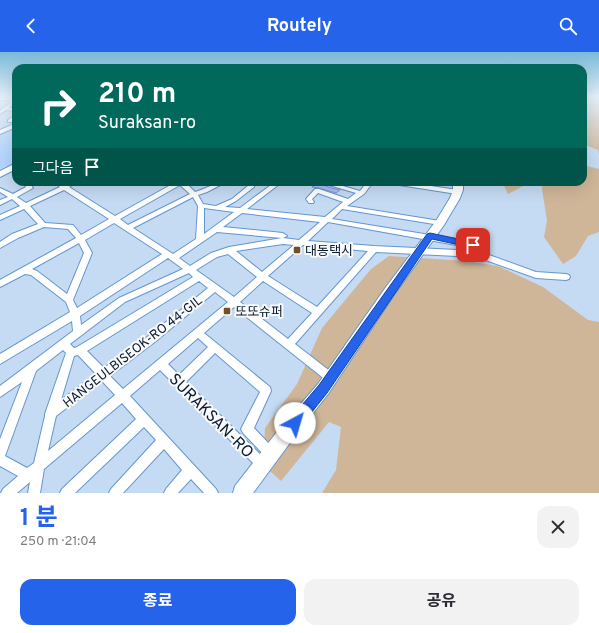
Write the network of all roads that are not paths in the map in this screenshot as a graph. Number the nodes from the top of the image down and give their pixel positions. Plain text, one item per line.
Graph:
1 (12, 127) edge
2 (0, 132) edge
3 (12, 168) edge
4 (0, 174) edge
5 (29, 186) edge
6 (61, 186) edge
7 (68, 186) edge
8 (174, 186) edge
9 (185, 186) edge
10 (214, 186) edge
11 (252, 186) edge
12 (274, 186) edge
13 (338, 186) edge
14 (367, 186) edge
15 (445, 186) edge
16 (458, 187) edge
17 (64, 188) junction
18 (0, 190) edge
19 (362, 192) junction
20 (194, 194) junction
21 (14, 196) junction
22 (311, 202) dead end
23 (0, 203) edge
24 (344, 205) junction
25 (27, 206) junction
26 (201, 206) junction
27 (215, 208) junction
28 (240, 211) junction
29 (0, 218) edge
30 (113, 219) junction
31 (327, 220) junction
32 (440, 223) junction
33 (43, 225) junction
34 (128, 228) junction
35 (216, 230) junction
36 (283, 236) dead end
37 (430, 236) junction
38 (80, 238) junction
39 (200, 240) junction
40 (302, 242) junction
41 (0, 245) edge
42 (473, 245) dead end
43 (374, 249) junction
44 (229, 250) junction
45 (420, 251) junction
46 (170, 256) junction
47 (23, 270) junction
48 (189, 270) junction
49 (566, 276) dead end
50 (199, 277) junction
51 (263, 277) junction
52 (0, 284) edge
53 (214, 288) junction
54 (69, 300) junction
55 (234, 302) junction
56 (318, 312) junction
57 (76, 314) junction
58 (78, 332) junction
59 (198, 333) junction
60 (64, 344) junction
61 (289, 345) junction
62 (215, 347) junction
63 (75, 351) junction
64 (0, 359) edge
65 (161, 364) junction
66 (32, 367) junction
67 (102, 377) junction
68 (330, 378) junction
69 (179, 382) junction
70 (0, 392) edge
71 (122, 397) junction
72 (50, 414) junction
73 (143, 420) junction
74 (163, 441) junction
75 (0, 454) edge
76 (271, 454) junction
77 (0, 460) edge
78 (263, 465) junction
79 (38, 467) junction
80 (190, 470) junction
81 (28, 475) junction
82 (7, 493) edge
83 (34, 493) edge
84 (66, 493) edge
85 (115, 493) edge
86 (170, 493) edge
87 (212, 493) edge
88 (242, 493) edge

1 - 2 street
3 - 4 street
5 - 21 street
6 - 17 street, HANGEULBISEOK-RO 44-GIL
7 - 17 street
8 - 30 street
9 - 20 street
10 - 20 street
11 - 27 street
12 - 28 street
13 - 19 street
14 - 19 street
15 - 16 street
16 - 32 street, SURAKSAN-RO
17 - 25 street
17 - 30 street, HANGEULBISEOK-RO 44-GIL
18 - 21 street
19 - 24 street
20 - 26 street
20 - 34 street
21 - 23 street
21 - 25 street
22 - 24 street
24 - 31 street
24 - 32 street
25 - 29 street
25 - 33 street
26 - 27 street
26 - 39 street
27 - 28 street
28 - 31 street
28 - 35 street
30 - 34 street, HANGEULBISEOK-RO 44-GIL
30 - 38 street
31 - 37 street
31 - 40 street
32 - 37 street, SURAKSAN-RO
33 - 38 street
33 - 41 street
34 - 46 street, HANGEULBISEOK-RO 44-GIL
35 - 36 street
35 - 39 street
37 - 42 street
37 - 45 street, SURAKSAN-RO
38 - 47 street
38 - 54 street
39 - 46 street
40 - 43 street
40 - 44 street
40 - 51 street
43 - 45 street
43 - 56 street
44 - 48 street
44 - 51 street
45 - 49 street
45 - 68 street, SURAKSAN-RO
46 - 48 street, HANGEULBISEOK-RO 44-GIL
46 - 57 street
47 - 52 street
47 - 54 street
48 - 50 street, HANGEULBISEOK-RO 44-GIL
48 - 58 street
50 - 53 street, HANGEULBISEOK-RO 44-GIL
50 - 63 street, HANGEULBISEOK-RO 44-GIL
51 - 55 street
51 - 56 street
53 - 55 street, HANGEULBISEOK-RO 44-GIL
53 - 67 street, HANGEULBISEOK-RO 44-GIL
54 - 57 street
55 - 59 street
55 - 61 street, HANGEULBISEOK-RO 44-GIL
56 - 61 street
57 - 58 street
57 - 64 street
58 - 60 street
59 - 62 street, SURAKSAN-RO
59 - 65 street
60 - 63 street
60 - 66 street
61 - 68 street, HANGEULBISEOK-RO 44-GIL
62 - 69 street
62 - 76 street, SURAKSAN-RO
63 - 67 street
63 - 72 street
65 - 69 street, SURAKSAN-RO
65 - 71 street
66 - 70 street
66 - 75 street
67 - 71 street
67 - 72 street, HANGEULBISEOK-RO 44-GIL
68 - 76 street, SURAKSAN-RO
69 - 78 street, SURAKSAN-RO
71 - 73 street
71 - 79 street
72 - 79 street
73 - 74 street
73 - 84 street
74 - 80 street
74 - 85 street
76 - 78 street, SURAKSAN-RO
77 - 81 street
78 - 88 street, SURAKSAN-RO
79 - 81 street
79 - 83 street
80 - 86 street
80 - 87 street
81 - 82 street

